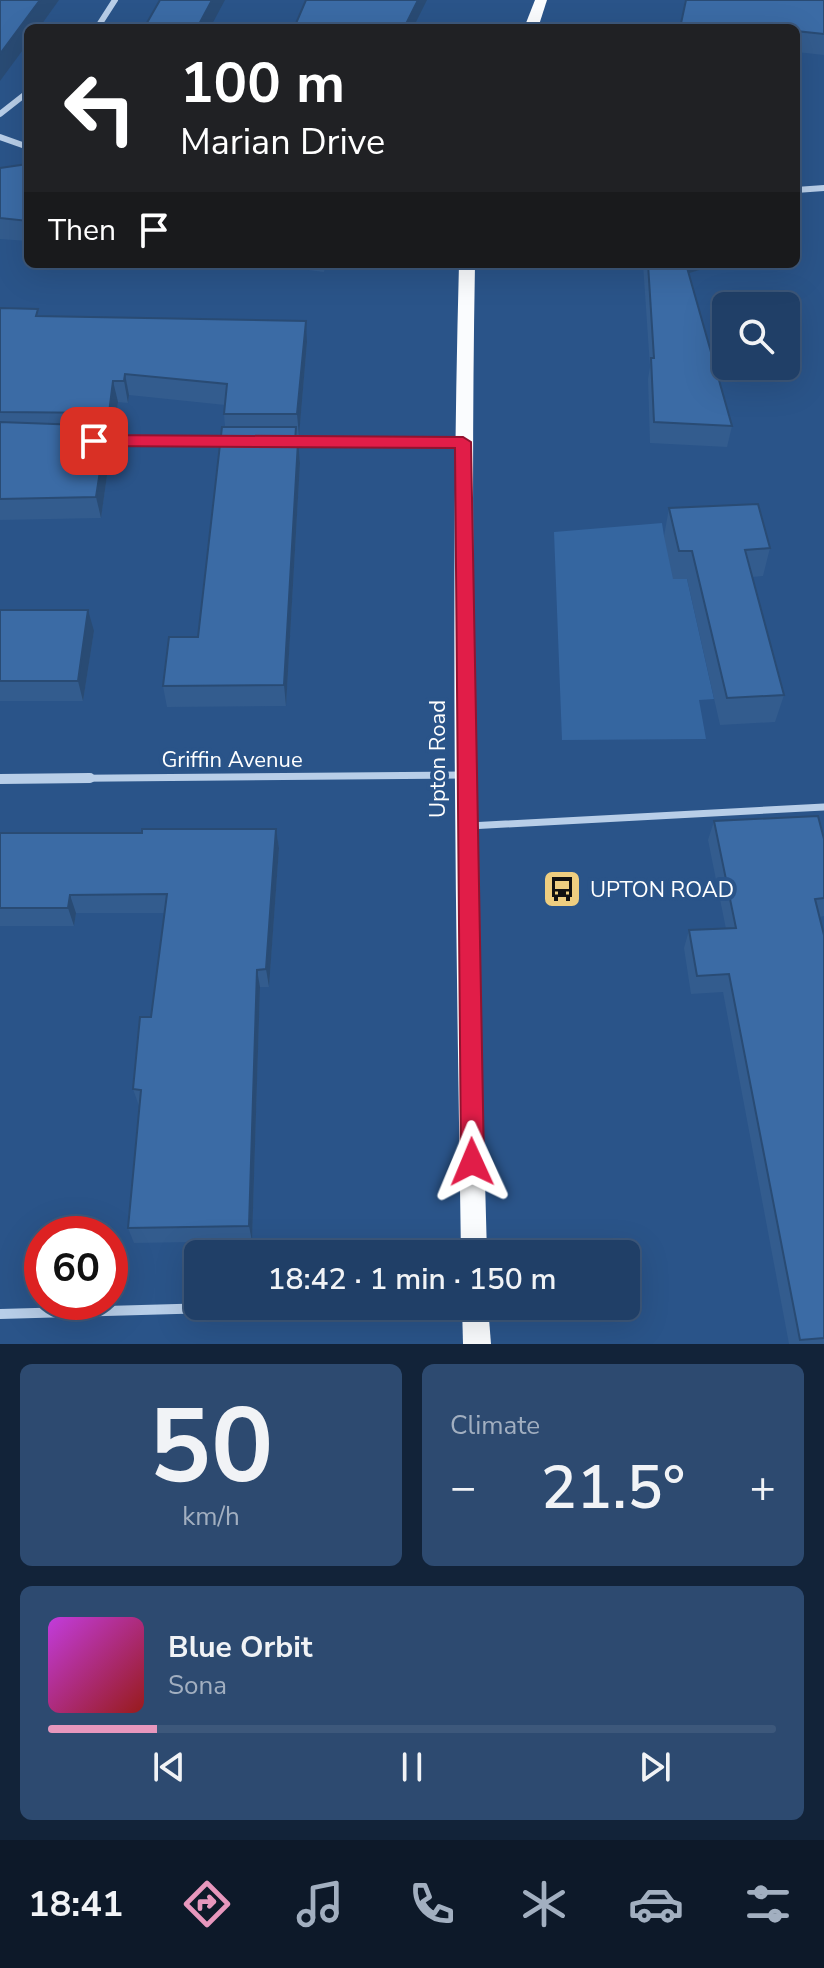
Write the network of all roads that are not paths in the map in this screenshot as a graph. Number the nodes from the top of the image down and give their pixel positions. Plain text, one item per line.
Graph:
1 (115, 0) edge
2 (541, 0) edge
3 (100, 24) edge
4 (532, 24) edge
5 (24, 95) edge
6 (0, 114) edge
7 (0, 137) edge
8 (24, 146) edge
9 (824, 188) edge
10 (800, 190) edge
11 (467, 268) edge
12 (94, 441) edge
13 (247, 442) edge
14 (278, 442) edge
15 (463, 442) junction
16 (464, 775) junction
17 (0, 779) edge
18 (824, 807) edge
19 (465, 826) junction
20 (474, 1240) edge
21 (184, 1309) edge
22 (0, 1314) edge
23 (476, 1320) edge
24 (477, 1344) edge

1 - 3 street
2 - 4 main road
5 - 6 street
7 - 8 street
9 - 10 street
11 - 15 main road, Upton Road
12 - 13 street
14 - 15 street
15 - 16 main road, Upton Road
16 - 17 street, Griffin Avenue
16 - 19 main road, Upton Road
18 - 19 lane
19 - 20 main road, Upton Road
21 - 22 street
23 - 24 main road

